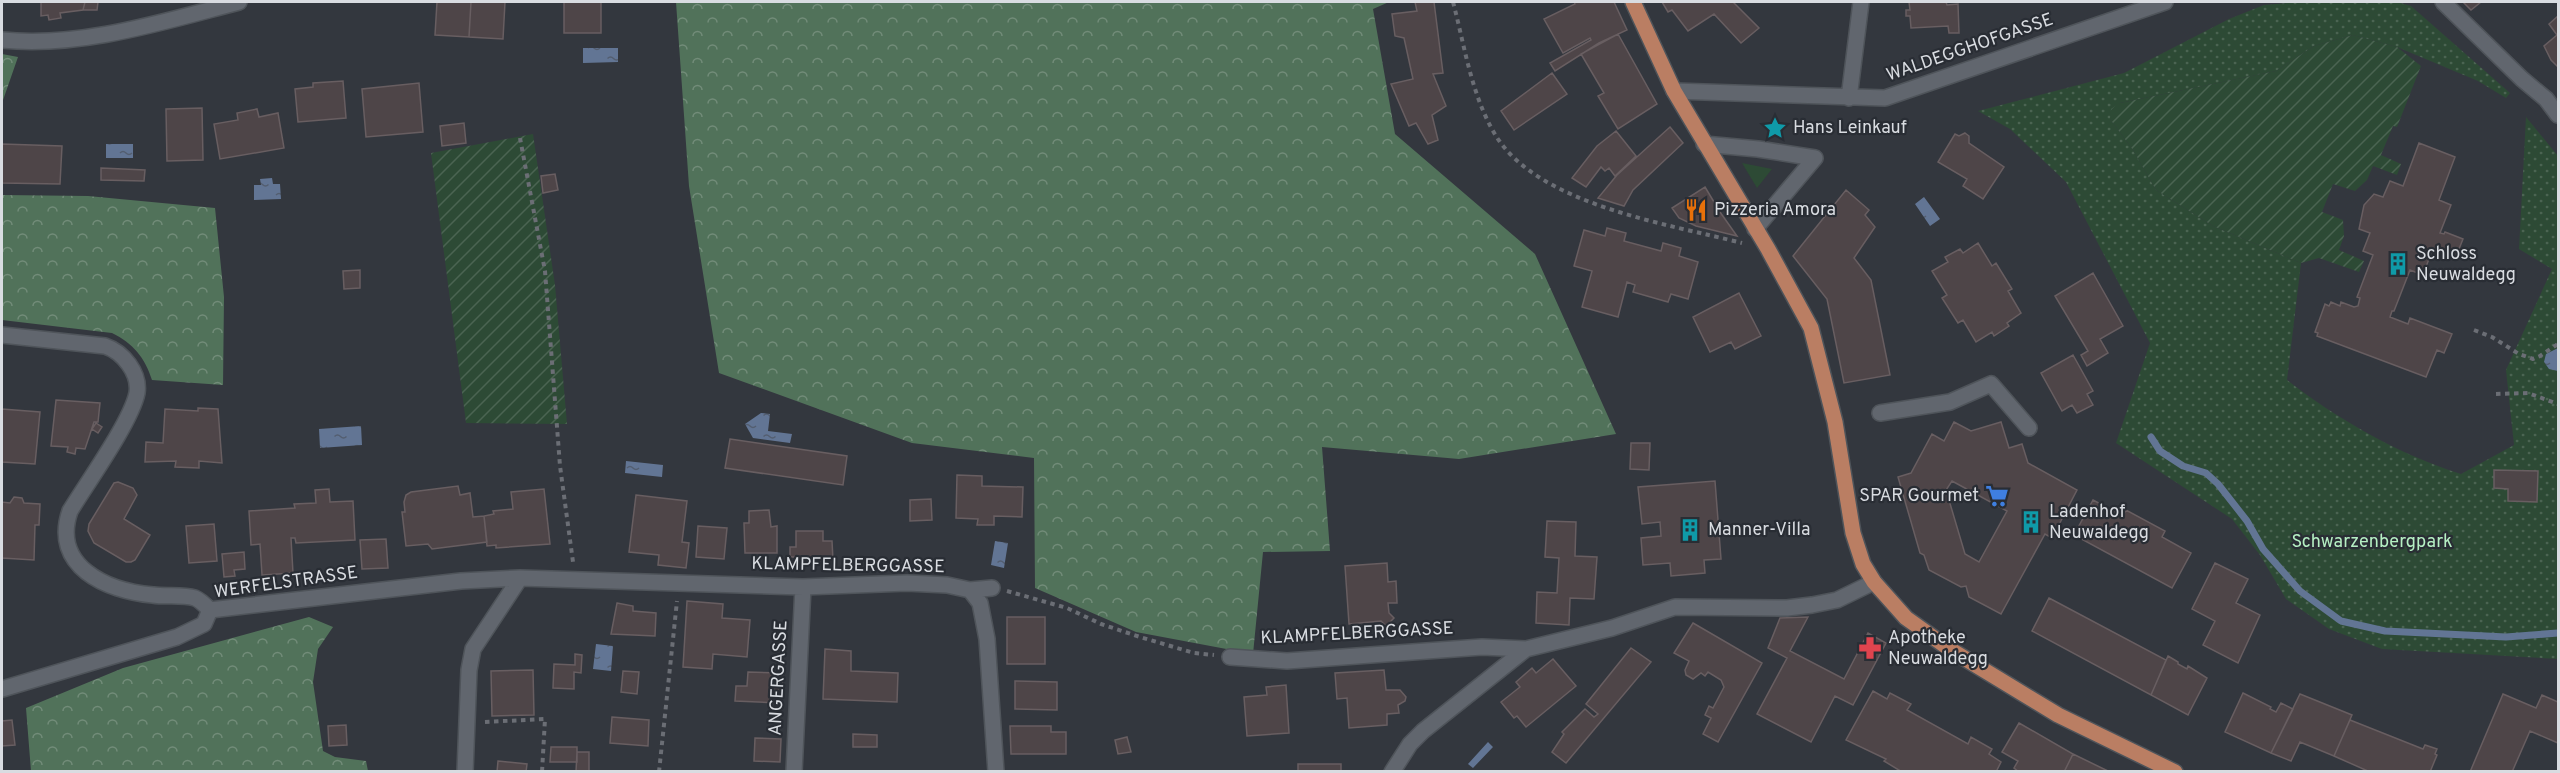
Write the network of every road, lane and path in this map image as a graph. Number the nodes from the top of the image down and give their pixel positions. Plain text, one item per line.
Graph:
1 (239, 2) edge
2 (1453, 2) edge
3 (1633, 2) edge
4 (1862, 2) edge
5 (2164, 2) edge
6 (2443, 2) edge
7 (2, 40) edge
8 (1674, 91) junction
9 (1849, 98) junction
10 (2559, 115) edge
11 (520, 138) dead end
12 (1704, 144) junction
13 (1755, 229) junction
14 (1767, 249) junction
15 (2474, 330) dead end
16 (2, 335) edge
17 (2559, 344) edge
18 (2496, 394) dead end
19 (2559, 404) edge
20 (1880, 413) dead end
21 (2029, 428) dead end
22 (520, 578) junction
23 (576, 579) junction
24 (1874, 582) junction
25 (803, 587) junction
26 (992, 588) joint
27 (970, 590) junction
28 (676, 608) dead end
29 (210, 610) junction
30 (1526, 649) junction
31 (1230, 657) joint
32 (2, 689) edge
33 (467, 723) junction
34 (465, 771) edge
35 (542, 771) edge
36 (659, 771) edge
37 (794, 771) edge
38 (996, 771) edge
39 (1392, 771) edge
40 (2175, 771) edge

1 - 7 street
2 - 14 path
3 - 8 main road
4 - 9 street
5 - 9 street, WALDEGGHOFGASSE
6 - 10 street
8 - 9 street, WALDEGGHOFGASSE
8 - 12 main road
11 - 23 path
12 - 13 main road
12 - 13 street
13 - 14 main road
14 - 24 main road
15 - 17 path
16 - 29 street
18 - 19 path
20 - 21 street
22 - 23 street, KLAMPFELBERGGASSE
22 - 29 street, WERFELSTRASSE
22 - 33 street
23 - 25 street, KLAMPFELBERGGASSE
24 - 30 street, KLAMPFELBERGGASSE
24 - 40 main road
25 - 27 street, KLAMPFELBERGGASSE
25 - 37 street, ANGERGASSE
26 - 27 street, KLAMPFELBERGGASSE
26 - 31 path
27 - 38 street
28 - 36 path
29 - 32 street, WERFELSTRASSE
30 - 31 street, KLAMPFELBERGGASSE
30 - 39 street
33 - 34 street
33 - 35 path

